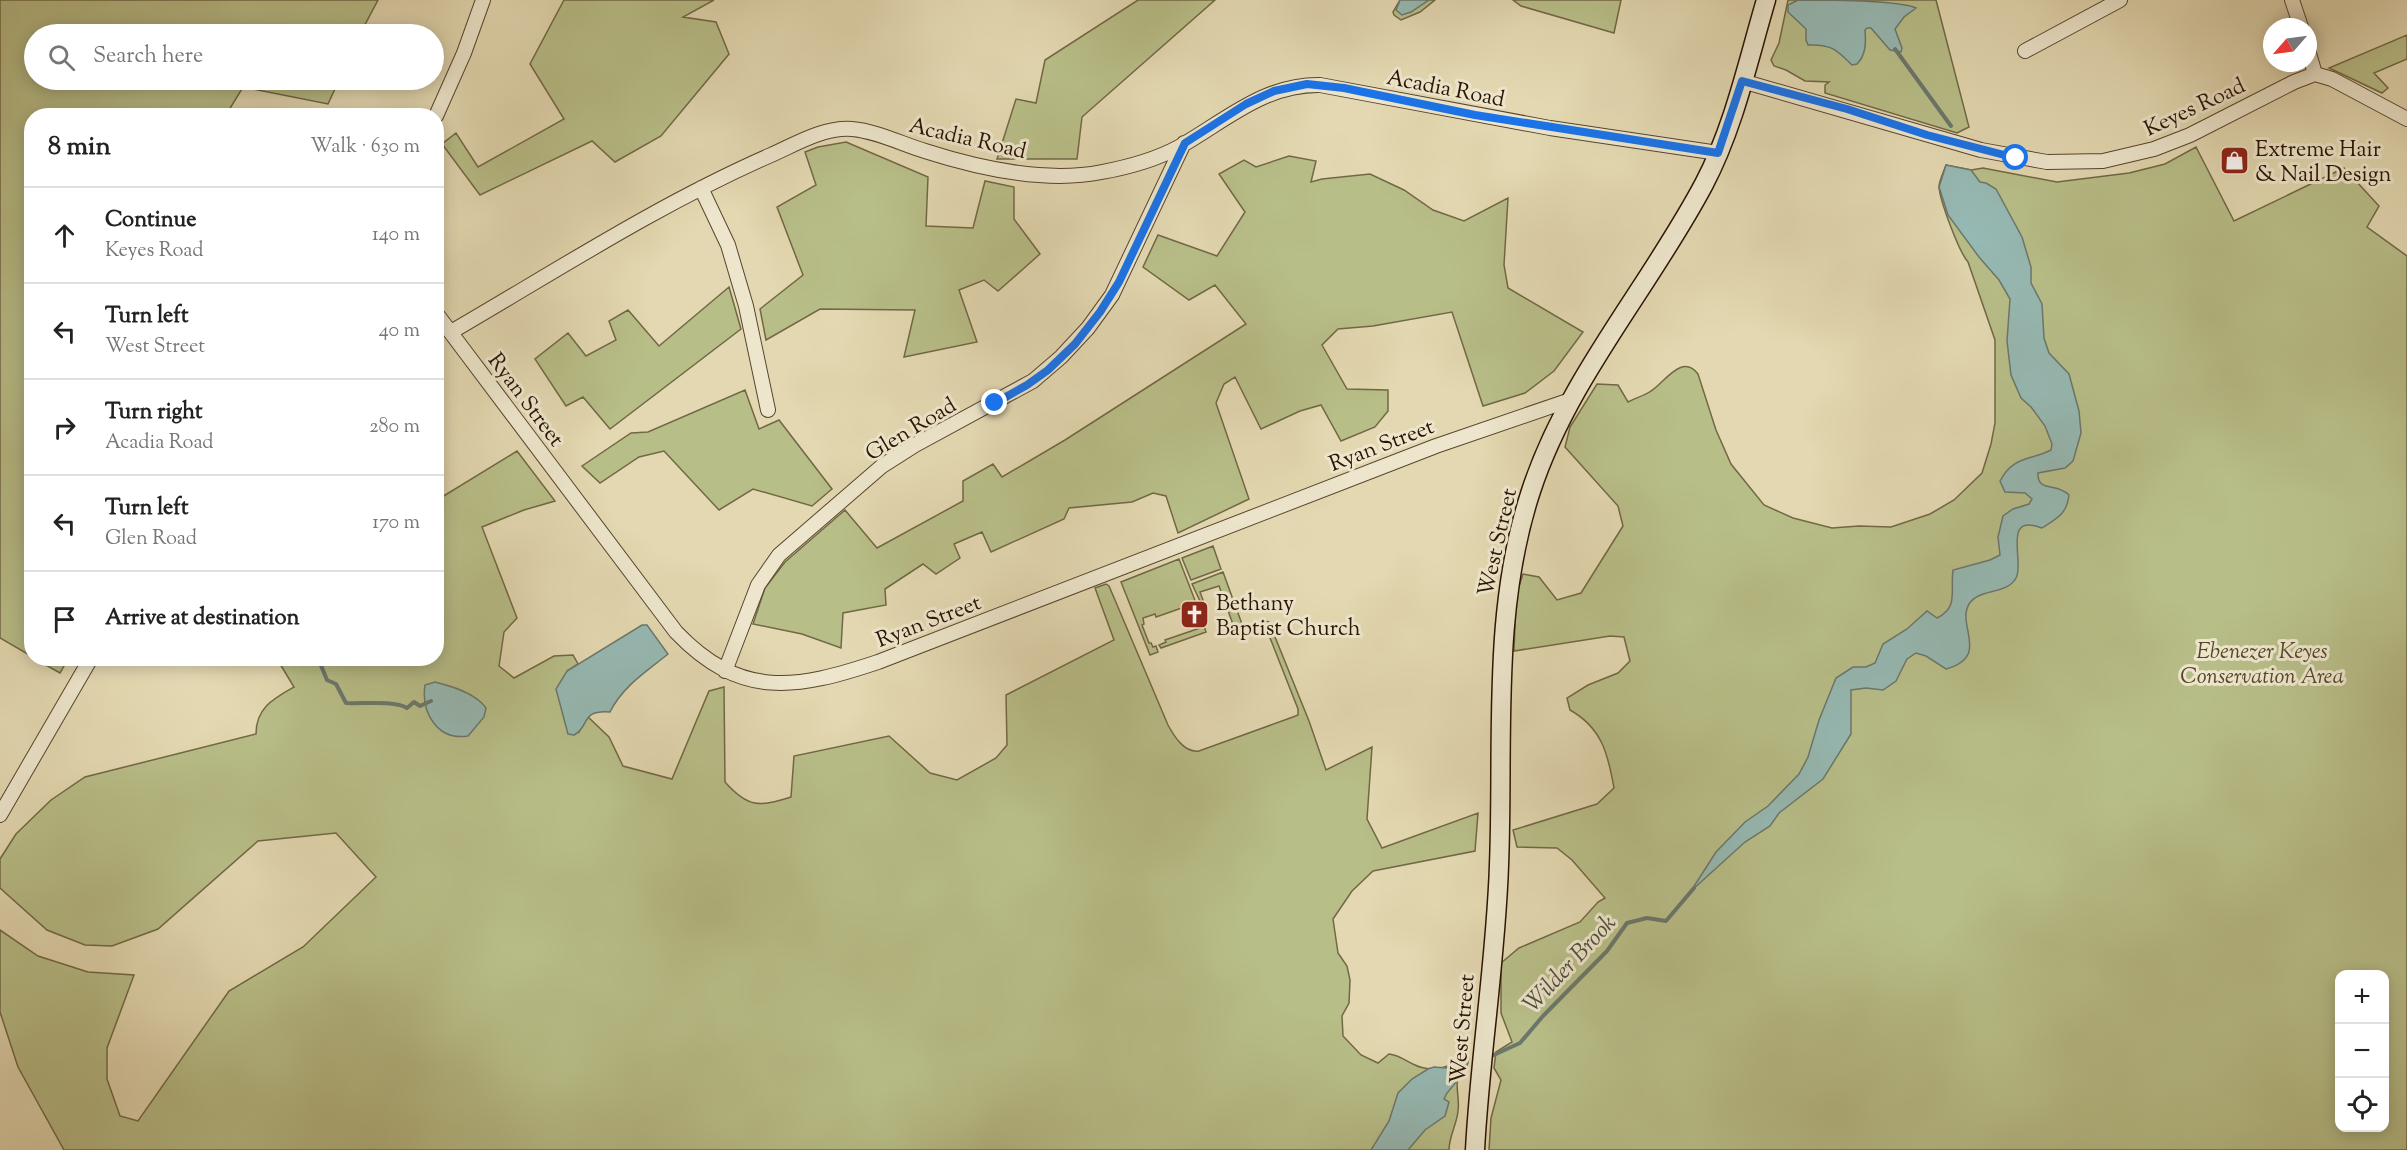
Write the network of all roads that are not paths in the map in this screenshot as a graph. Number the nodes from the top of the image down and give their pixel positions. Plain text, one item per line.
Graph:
1 (483, 0) edge
2 (1766, 0) edge
3 (2120, 0) edge
4 (2308, 0) edge
5 (2293, 3) edge
6 (2298, 18) edge
7 (2025, 51) dead end
8 (2315, 74) joint
9 (1742, 81) junction
10 (439, 108) edge
11 (2407, 119) edge
12 (1185, 143) junction
13 (1718, 153) junction
14 (701, 188) junction
15 (444, 324) edge
16 (450, 332) junction
17 (1573, 399) junction
18 (768, 410) dead end
19 (86, 666) edge
20 (725, 670) junction
21 (0, 815) edge
22 (1475, 1150) edge

1 - 10 street
2 - 9 main road, West Street
3 - 7 street
4 - 5 street
5 - 6 street
8 - 9 street, Keyes Road
8 - 11 street
9 - 13 main road, West Street
12 - 13 street, Acadia Road
12 - 14 street, Acadia Road
12 - 20 street, Glen Road
13 - 17 main road, West Street
14 - 16 street, Acadia Road
14 - 18 street
15 - 16 street, Ryan Street
16 - 20 street, Ryan Street
17 - 20 street, Ryan Street
17 - 22 main road, West Street
19 - 21 street

